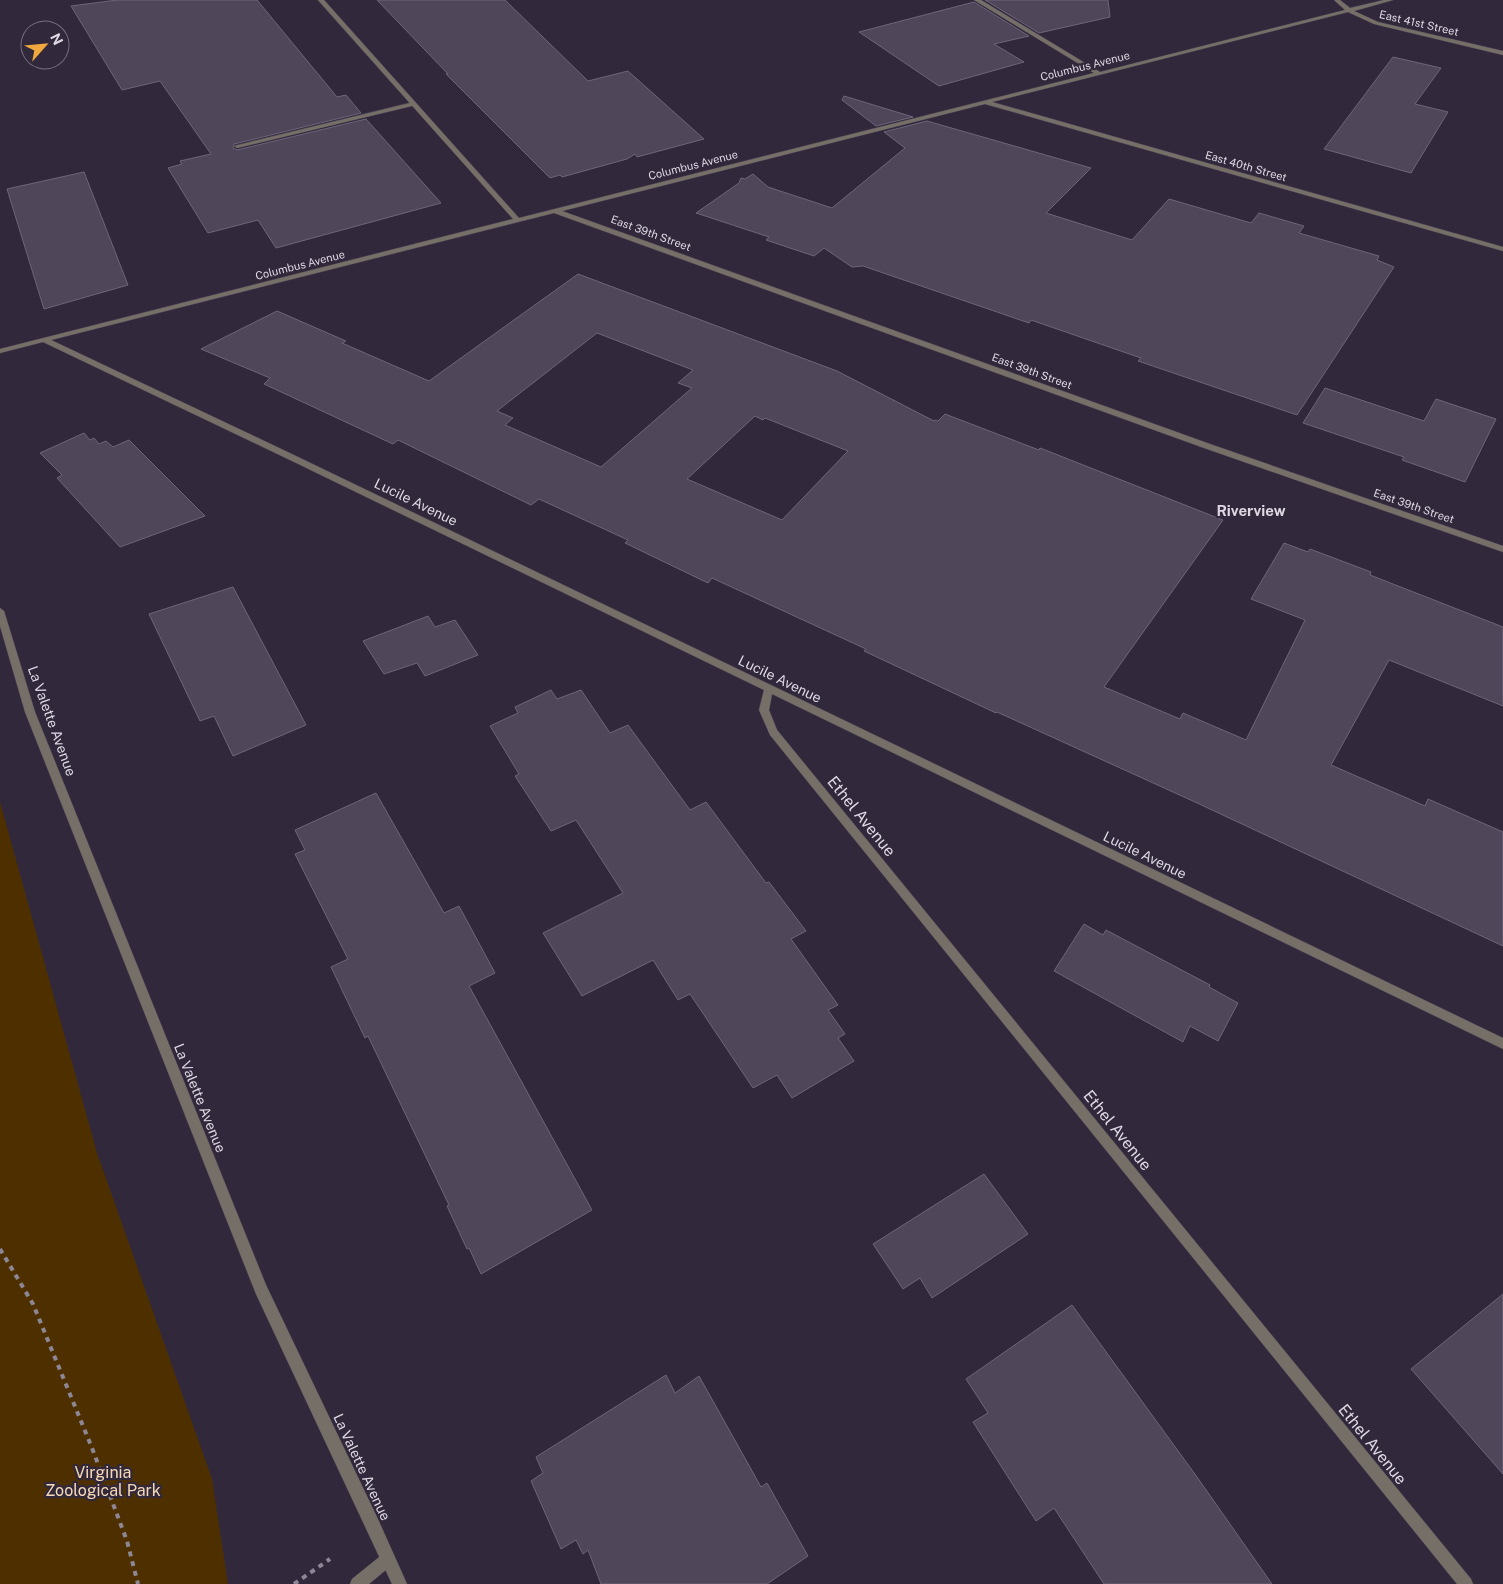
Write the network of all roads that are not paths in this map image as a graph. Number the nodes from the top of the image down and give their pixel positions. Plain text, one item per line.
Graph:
1 (320, 0) edge
2 (977, 0) edge
3 (1336, 0) edge
4 (1390, 0) edge
5 (1350, 10) junction
6 (1503, 53) edge
7 (1098, 73) junction
8 (983, 102) junction
9 (414, 104) junction
10 (237, 146) dead end
11 (554, 210) junction
12 (517, 220) junction
13 (1503, 249) edge
14 (44, 340) junction
15 (0, 351) edge
16 (1503, 549) edge
17 (0, 611) edge
18 (769, 689) junction
19 (1503, 1044) edge
20 (388, 1559) junction
21 (357, 1584) edge
22 (400, 1584) edge
23 (1466, 1584) edge

1 - 9 street
2 - 7 street
3 - 5 street, East 41st Street
4 - 5 street, Columbus Avenue
5 - 6 street, East 41st Street
5 - 7 street, Columbus Avenue
7 - 8 street, Columbus Avenue
8 - 11 street, Columbus Avenue
8 - 13 street, East 40th Street
9 - 10 street
9 - 12 street
11 - 12 street, Columbus Avenue
11 - 16 street, East 39th Street
12 - 14 street, Columbus Avenue
14 - 15 street, Columbus Avenue
14 - 18 street, Lucile Avenue
17 - 20 street, La Valette Avenue
18 - 19 street, Lucile Avenue
18 - 23 street, Ethel Avenue
20 - 21 street
20 - 22 street, La Valette Avenue

